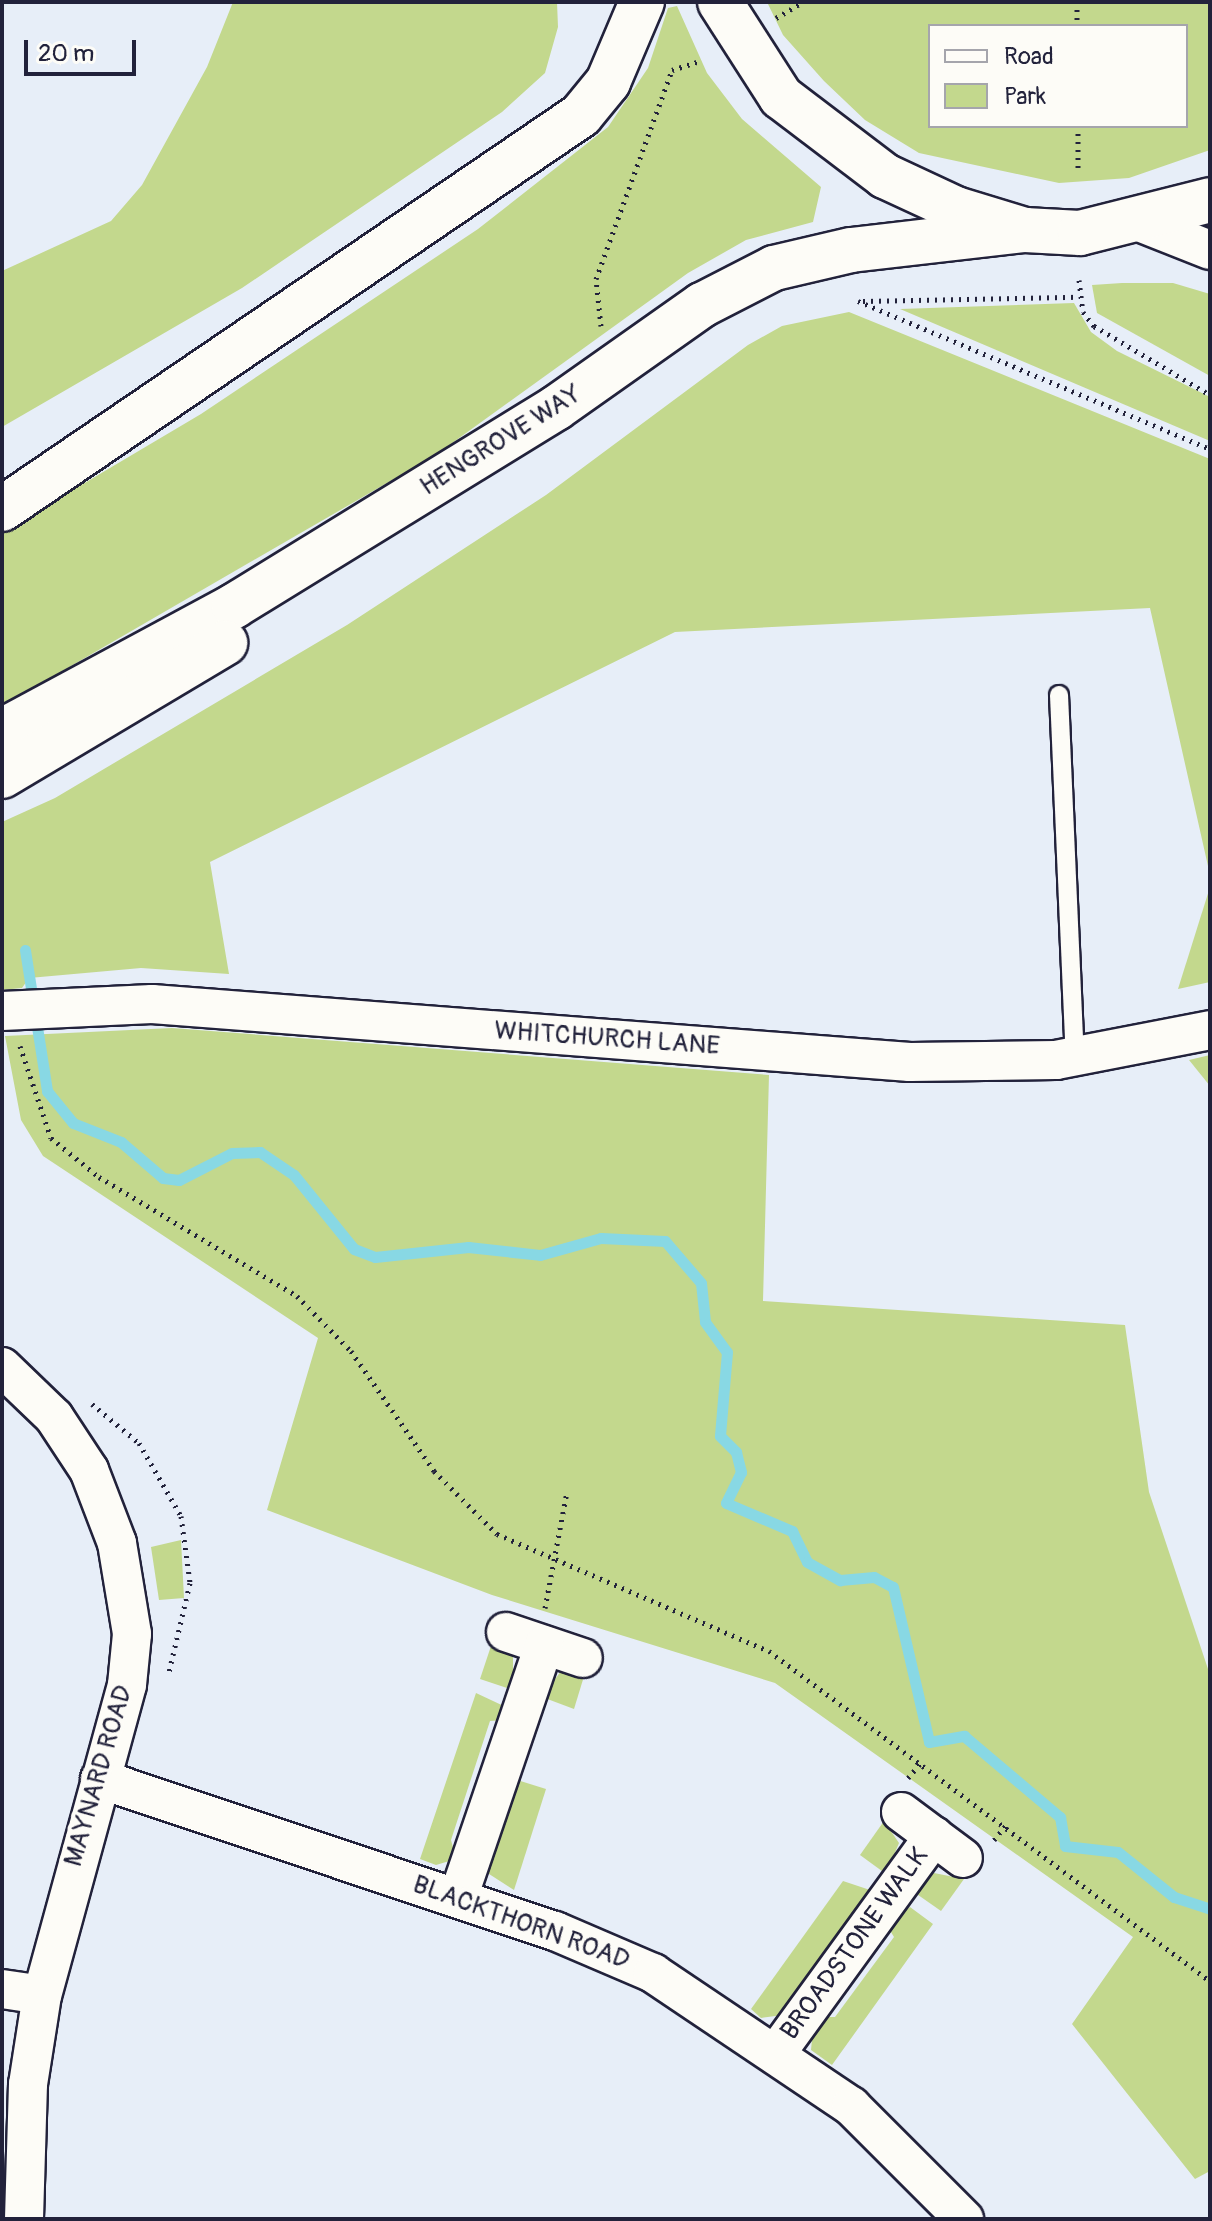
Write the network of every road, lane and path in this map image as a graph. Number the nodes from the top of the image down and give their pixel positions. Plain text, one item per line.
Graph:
1 (642, 2) edge
2 (720, 2) edge
3 (803, 2) edge
4 (1077, 2) edge
5 (775, 19) dead end
6 (1077, 24) edge
7 (700, 61) dead end
8 (658, 66) dead end
9 (672, 70) junction
10 (1078, 128) edge
11 (1078, 170) dead end
12 (1210, 200) edge
13 (1142, 223) junction
14 (1025, 230) junction
15 (1210, 250) edge
16 (1079, 280) dead end
17 (1079, 297) junction
18 (604, 337) dead end
19 (1210, 395) edge
20 (556, 408) junction
21 (1210, 449) edge
22 (88, 452) junction
23 (2, 483) edge
24 (2, 509) edge
25 (1059, 695) dead end
26 (2, 731) edge
27 (2, 776) edge
28 (12, 1009) edge
29 (1210, 1030) edge
30 (1075, 1056) junction
31 (2, 1367) edge
32 (567, 1492) dead end
33 (556, 1565) junction
34 (506, 1632) dead end
35 (544, 1645) junction
36 (583, 1658) dead end
37 (100, 1779) junction
38 (901, 1812) dead end
39 (458, 1898) junction
40 (1210, 1981) edge
41 (2, 1989) edge
42 (42, 1995) junction
43 (777, 2052) junction
44 (24, 2219) edge
45 (964, 2219) edge

1 - 22 highway
2 - 14 highway
3 - 5 path
4 - 6 path
7 - 9 path
8 - 9 path
9 - 18 path
10 - 11 path
12 - 13 highway
13 - 14 highway
13 - 15 street
14 - 20 highway, HENGROVE WAY
16 - 17 path
17 - 19 path
17 - 21 path
20 - 26 highway, HENGROVE WAY
20 - 27 highway
22 - 23 highway
22 - 24 highway
25 - 30 lane
28 - 30 street, WHITCHURCH LANE
28 - 33 path
29 - 30 street, WHITCHURCH LANE
31 - 37 street, MAYNARD ROAD
32 - 33 path
33 - 35 path
33 - 40 path
34 - 35 street
35 - 36 street
35 - 39 street
37 - 39 street, BLACKTHORN ROAD
37 - 42 street, MAYNARD ROAD
38 - 43 street, BROADSTONE WALK
39 - 43 street, BLACKTHORN ROAD
41 - 42 street
42 - 44 street, MAYNARD ROAD
43 - 45 street, BLACKTHORN ROAD

